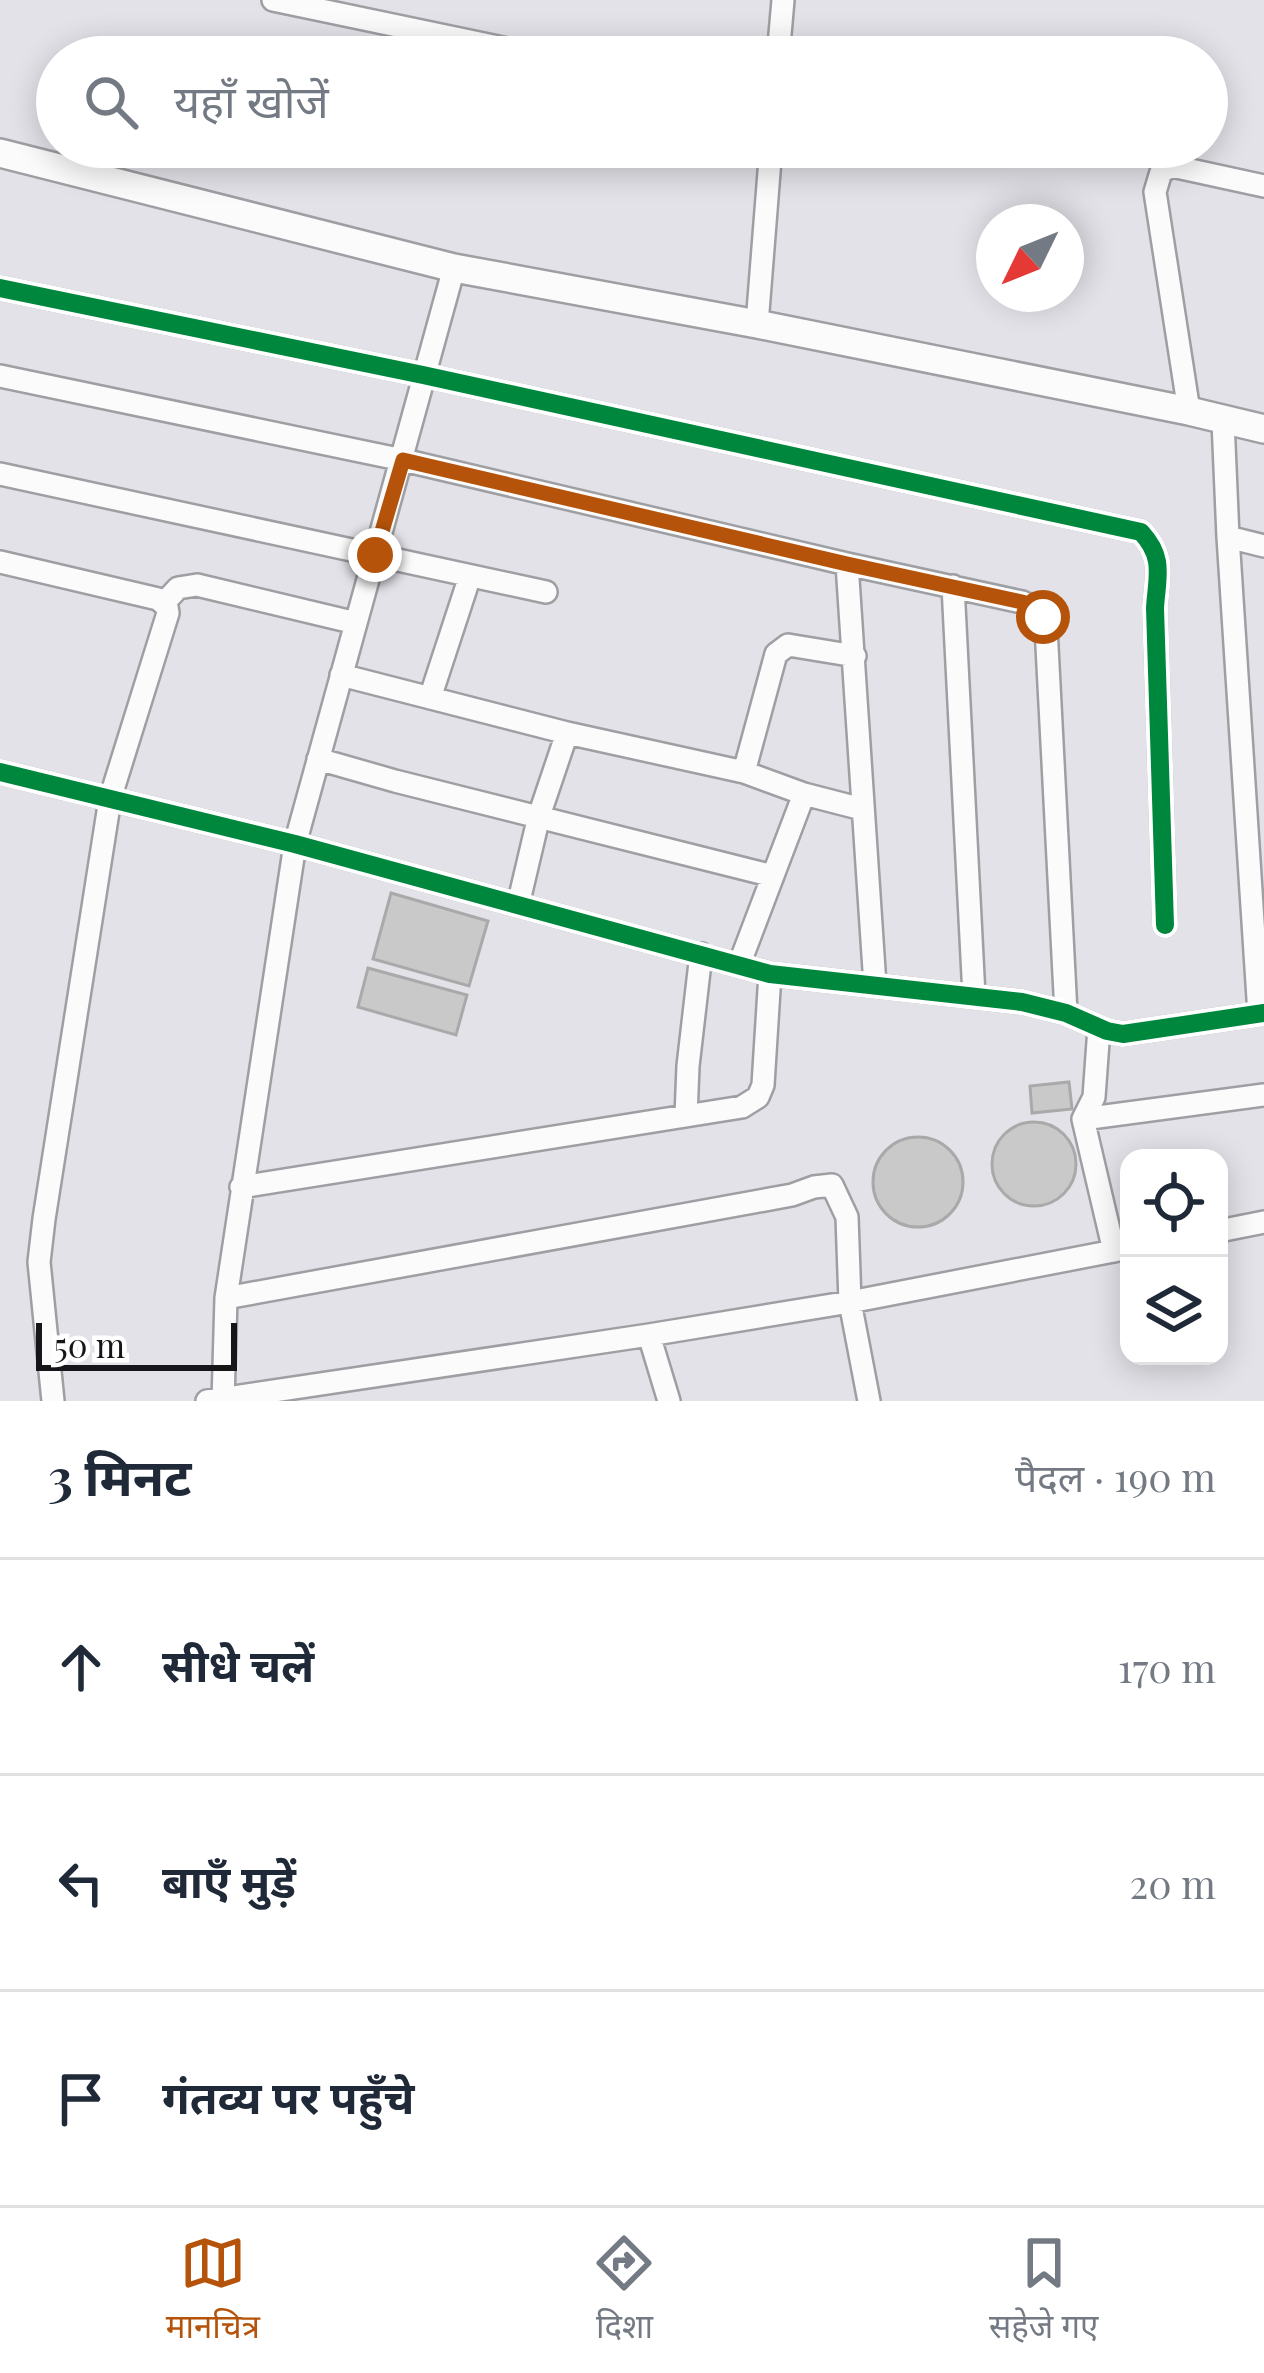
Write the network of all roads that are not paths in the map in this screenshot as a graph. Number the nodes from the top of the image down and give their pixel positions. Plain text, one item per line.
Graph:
1 (273, 0) edge
2 (783, 0) edge
3 (445, 36) edge
4 (780, 36) edge
5 (0, 153) edge
6 (36, 162) edge
7 (59, 168) edge
8 (769, 168) edge
9 (1168, 168) edge
10 (1181, 168) edge
11 (1264, 186) edge
12 (454, 268) junction
13 (0, 288) edge
14 (757, 324) junction
15 (424, 375) junction
16 (0, 376) edge
17 (1189, 411) junction
18 (1222, 421) junction
19 (1264, 429) edge
20 (403, 460) junction
21 (0, 474) edge
22 (1228, 537) junction
23 (1264, 546) edge
24 (375, 555) junction
25 (0, 562) edge
26 (847, 564) junction
27 (470, 576) junction
28 (953, 586) junction
29 (546, 592) dead end
30 (164, 603) junction
31 (356, 623) junction
32 (855, 656) junction
33 (341, 675) junction
34 (430, 698) junction
35 (567, 733) junction
36 (318, 759) junction
37 (0, 772) edge
38 (744, 772) junction
39 (804, 794) junction
40 (110, 799) junction
41 (862, 809) junction
42 (538, 816) junction
43 (295, 844) junction
44 (773, 876) junction
45 (518, 905) junction
46 (1165, 925) dead end
47 (701, 955) junction
48 (739, 965) junction
49 (770, 974) junction
50 (874, 986) junction
51 (974, 996) junction
52 (1066, 1013) junction
53 (1262, 1014) edge
54 (1099, 1028) junction
55 (1264, 1095) edge
56 (686, 1116) junction
57 (1083, 1119) junction
58 (241, 1187) junction
59 (1264, 1222) edge
60 (1228, 1229) edge
61 (1120, 1243) edge
62 (1120, 1250) edge
63 (226, 1298) junction
64 (850, 1302) junction
65 (650, 1335) junction
66 (217, 1400) edge
67 (53, 1401) edge
68 (668, 1401) edge
69 (869, 1401) edge

1 - 3 street
2 - 4 street
5 - 6 street
7 - 12 street
8 - 14 street
9 - 17 street
10 - 11 street
12 - 14 street
12 - 15 street
13 - 15 street
14 - 17 street
15 - 20 street
15 - 46 street
16 - 20 street
17 - 18 street
18 - 19 street
18 - 22 street
20 - 24 street
20 - 26 street
21 - 24 street
22 - 23 street
22 - 53 street
24 - 27 street
24 - 31 street
25 - 30 street
26 - 28 street
26 - 32 street
27 - 29 street
27 - 34 street
28 - 51 street
28 - 52 street
30 - 31 street
30 - 40 street
31 - 33 street
32 - 38 street
32 - 41 street
33 - 34 street
33 - 36 street
34 - 35 street
35 - 38 street
35 - 42 street
36 - 42 street
36 - 43 street
37 - 40 street
38 - 39 street
39 - 41 street
39 - 44 street
40 - 43 street
40 - 67 street
41 - 50 street
42 - 44 street
42 - 45 street
43 - 45 street
43 - 58 street
44 - 48 street
45 - 47 street
47 - 48 street
47 - 56 street
48 - 49 street
49 - 50 street
49 - 56 street
50 - 51 street
51 - 52 street
52 - 54 street
53 - 54 street
54 - 57 street
55 - 57 street
56 - 58 street
57 - 61 street
58 - 63 street
59 - 60 street
62 - 64 street
63 - 64 street
63 - 66 street
64 - 65 street
64 - 69 street
65 - 66 street
65 - 68 street

